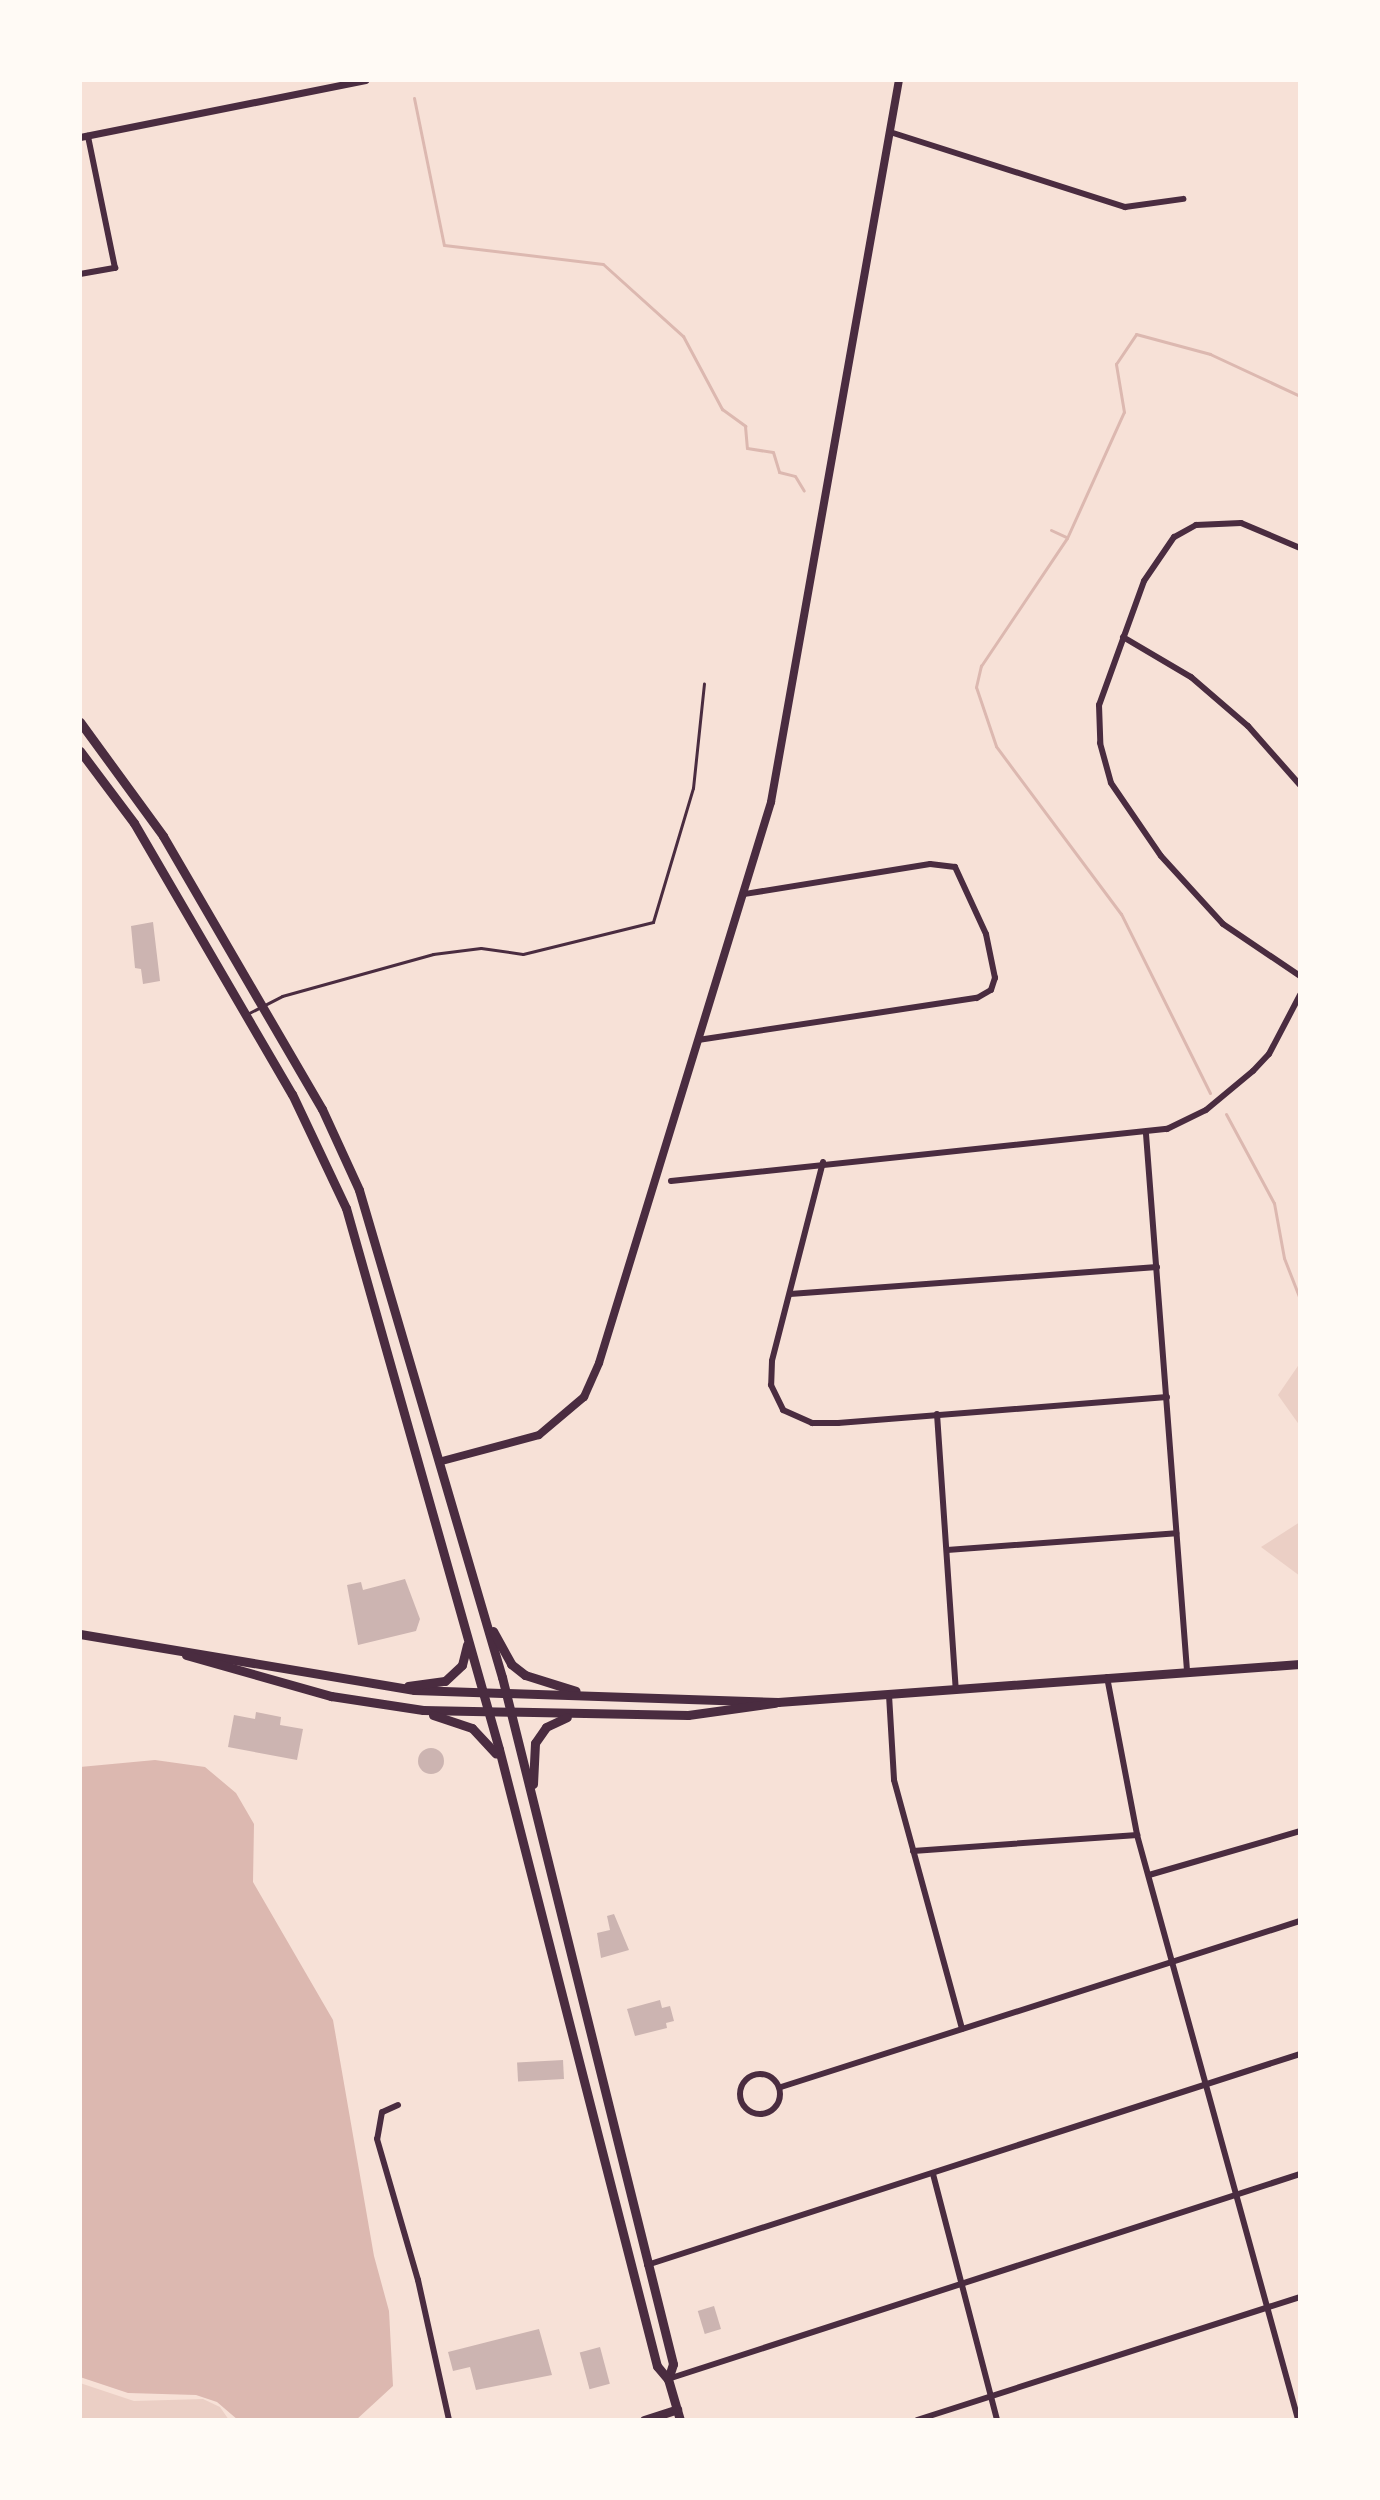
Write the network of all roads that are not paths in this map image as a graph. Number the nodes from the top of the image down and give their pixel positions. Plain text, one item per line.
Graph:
1 (365, 80) edge
2 (899, 80) edge
3 (890, 132) junction
4 (84, 137) edge
5 (1183, 199) dead end
6 (80, 274) edge
7 (1300, 548) edge
8 (1123, 637) junction
9 (704, 684) dead end
10 (80, 722) edge
11 (80, 751) edge
12 (1300, 785) edge
13 (745, 894) junction
14 (1300, 976) edge
15 (1300, 995) edge
16 (262, 1004) junction
17 (246, 1014) junction
18 (698, 1040) junction
19 (1146, 1134) junction
20 (823, 1162) junction
21 (671, 1181) dead end
22 (1157, 1267) junction
23 (790, 1294) junction
24 (1167, 1397) junction
25 (937, 1414) junction
26 (442, 1461) junction
27 (1176, 1533) junction
28 (947, 1550) junction
29 (483, 1609) junction
30 (80, 1634) edge
31 (466, 1634) junction
32 (181, 1653) junction
33 (1300, 1664) edge
34 (1187, 1671) junction
35 (1107, 1677) junction
36 (396, 1688) junction
37 (956, 1690) junction
38 (483, 1695) junction
39 (506, 1695) junction
40 (889, 1695) junction
41 (595, 1696) junction
42 (778, 1702) junction
43 (386, 1706) junction
44 (488, 1713) junction
45 (511, 1714) junction
46 (586, 1714) junction
47 (505, 1774) junction
48 (537, 1820) junction
49 (1300, 1831) edge
50 (1137, 1835) junction
51 (913, 1851) junction
52 (1149, 1875) junction
53 (1300, 1921) edge
54 (1172, 1959) junction
55 (962, 2029) junction
56 (1300, 2054) edge
57 (1204, 2085) junction
58 (781, 2087) junction
59 (398, 2105) dead end
60 (933, 2174) junction
61 (1300, 2174) edge
62 (1236, 2193) junction
63 (647, 2265) junction
64 (964, 2284) junction
65 (1300, 2297) edge
66 (1265, 2306) junction
67 (668, 2379) junction
68 (991, 2396) junction
69 (678, 2415) edge
70 (1298, 2419) edge
71 (449, 2420) edge
72 (644, 2420) edge
73 (917, 2420) edge
74 (997, 2420) edge

1 - 4 street
2 - 3 main road
3 - 5 street
3 - 13 main road
4 - 6 street
7 - 8 street
8 - 12 street
8 - 14 street
9 - 16 lane
10 - 16 main road
11 - 17 main road
13 - 18 main road
13 - 18 street
15 - 19 street
16 - 17 lane
16 - 26 main road
17 - 31 main road
18 - 26 main road
19 - 20 street
19 - 22 street
20 - 21 street
20 - 23 street
22 - 23 street
22 - 24 street
23 - 25 street
24 - 25 street
24 - 27 street
25 - 28 street
26 - 29 main road
27 - 28 street
27 - 34 street
28 - 37 street
29 - 39 main road
29 - 41 main road
30 - 32 main road
31 - 36 main road
31 - 38 main road
32 - 36 main road
32 - 43 main road
33 - 34 main road
34 - 35 main road
35 - 37 main road
35 - 50 street
36 - 38 main road
37 - 40 main road
38 - 39 main road
38 - 44 main road
39 - 41 main road
39 - 45 main road
40 - 42 main road
40 - 51 street
41 - 42 main road
42 - 46 main road
43 - 44 main road
43 - 47 main road
44 - 45 main road
44 - 47 main road
45 - 46 main road
45 - 48 main road
46 - 48 main road
47 - 67 main road
48 - 63 main road
49 - 52 street
50 - 51 street
50 - 52 street
51 - 55 street
52 - 54 street
53 - 54 street
54 - 55 street
54 - 57 street
55 - 58 street
56 - 57 street
57 - 60 street
57 - 62 street
58 - 58 street
59 - 71 street
60 - 63 street
60 - 64 street
61 - 62 street
62 - 64 street
62 - 66 street
63 - 67 main road
64 - 67 street
64 - 68 street
65 - 66 street
66 - 68 street
66 - 70 street
67 - 69 main road
68 - 73 street
68 - 74 street
69 - 72 main road

